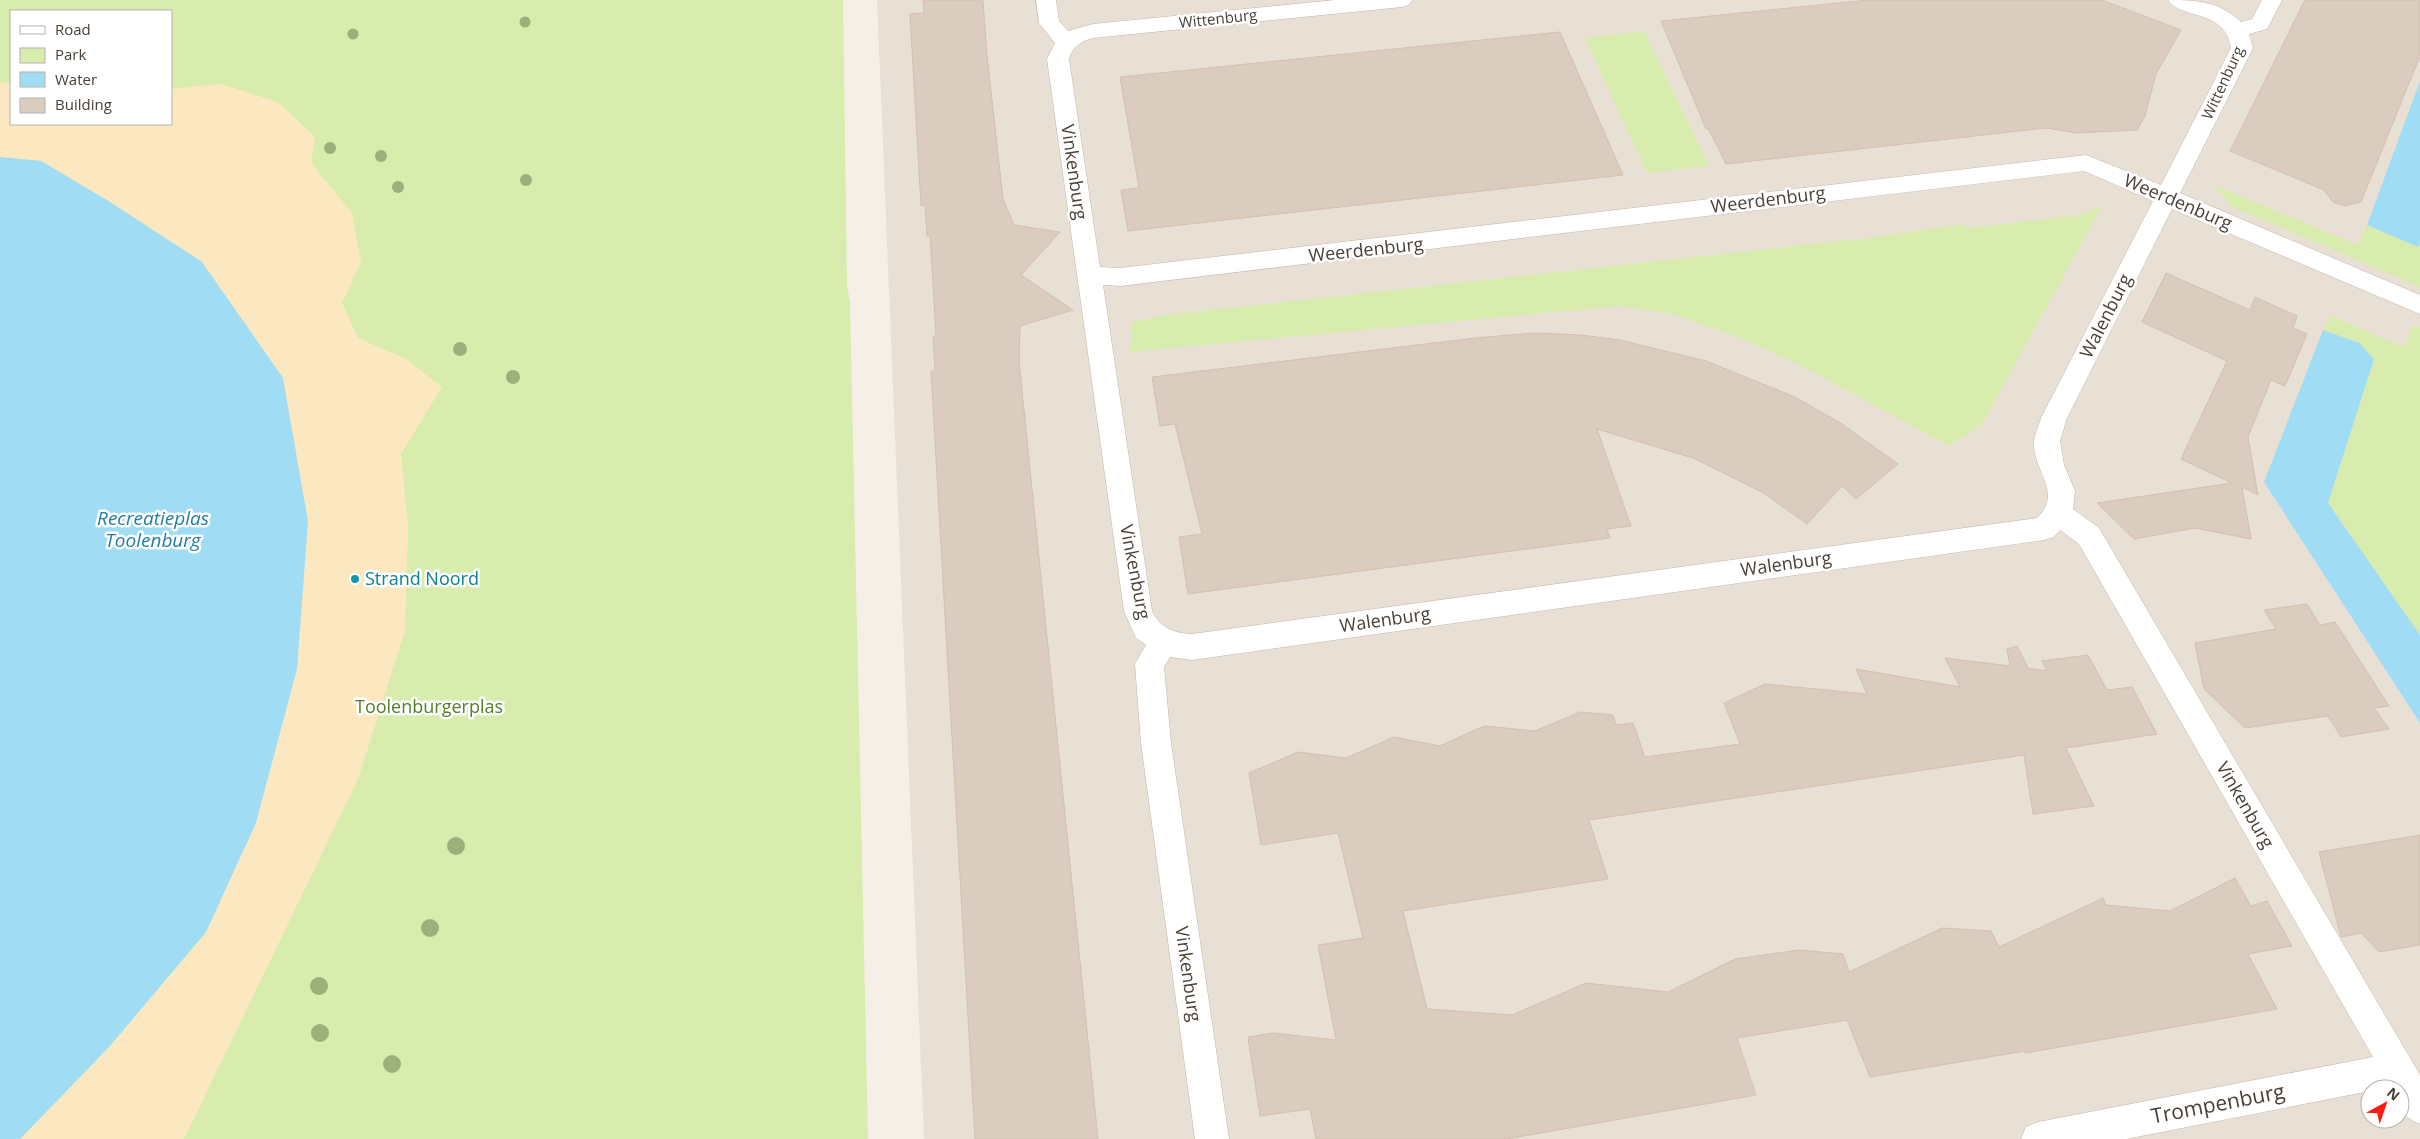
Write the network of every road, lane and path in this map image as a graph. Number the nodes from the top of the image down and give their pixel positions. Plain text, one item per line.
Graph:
1 (1046, 0) edge
2 (1402, 0) edge
3 (2178, 0) edge
4 (2272, 0) edge
5 (2238, 30) junction
6 (1066, 43) junction
7 (2167, 197) junction
8 (1089, 276) junction
9 (2420, 305) edge
10 (2059, 514) junction
11 (1164, 642) junction
12 (2398, 1069) junction
13 (2420, 1107) edge
14 (1212, 1139) edge
15 (2038, 1139) edge

1 - 6 street
2 - 6 street, Wittenburg
3 - 5 street, Wittenburg
4 - 5 street
5 - 7 street, Wittenburg
6 - 8 street, Vinkenburg
7 - 8 street, Weerdenburg
7 - 9 street, Weerdenburg
7 - 10 street, Walenburg
8 - 11 street, Vinkenburg
10 - 11 street, Walenburg
10 - 12 street, Vinkenburg
11 - 14 street, Vinkenburg
12 - 13 street, Vinkenburg
12 - 15 street, Trompenburg

